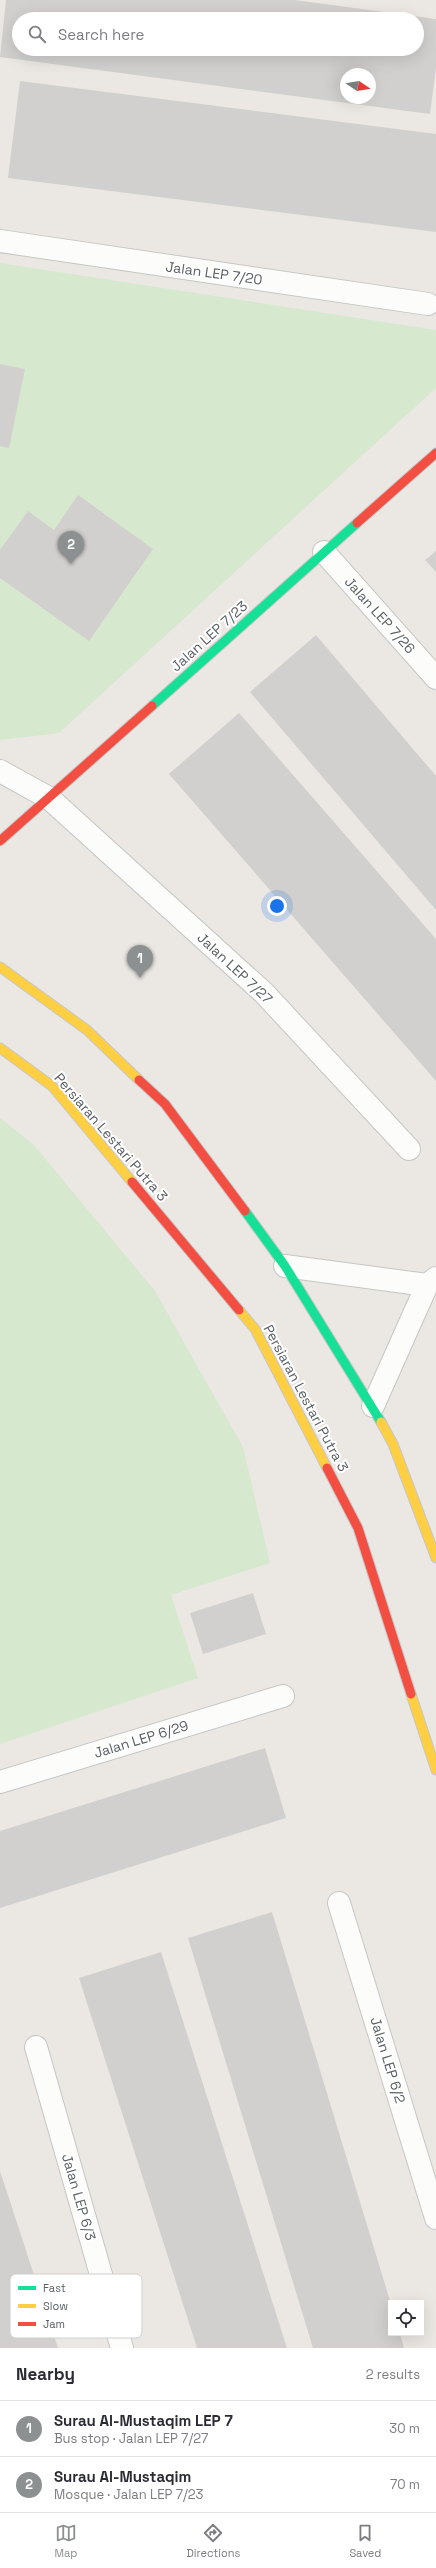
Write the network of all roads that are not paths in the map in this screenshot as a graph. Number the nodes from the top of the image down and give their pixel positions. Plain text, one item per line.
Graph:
1 (0, 241) edge
2 (428, 304) dead end
3 (436, 453) edge
4 (324, 552) junction
5 (436, 678) edge
6 (0, 771) edge
7 (49, 798) junction
8 (0, 841) edge
9 (0, 967) edge
10 (0, 1048) edge
11 (409, 1149) dead end
12 (284, 1266) junction
13 (432, 1282) edge
14 (373, 1406) junction
15 (436, 1558) edge
16 (283, 1696) dead end
17 (436, 1770) edge
18 (0, 1782) edge
19 (339, 1903) dead end
20 (36, 2047) dead end
21 (436, 2218) edge
22 (101, 2274) edge
23 (119, 2338) edge
24 (122, 2348) edge

1 - 2 street, Jalan LEP 7/20
3 - 4 street, Jalan LEP 7/23
4 - 5 street, Jalan LEP 7/26
4 - 7 street, Jalan LEP 7/23
6 - 7 street, Jalan LEP 7/27
7 - 8 street, Jalan LEP 7/23
7 - 11 street, Jalan LEP 7/27
9 - 12 street
10 - 17 street, Persiaran Lestari Putra 3
12 - 13 street
12 - 14 street
13 - 14 street
14 - 15 street
16 - 18 street, Jalan LEP 6/29
19 - 21 street, Jalan LEP 6/2
20 - 22 street, Jalan LEP 6/3
23 - 24 street, Jalan LEP 6/3

